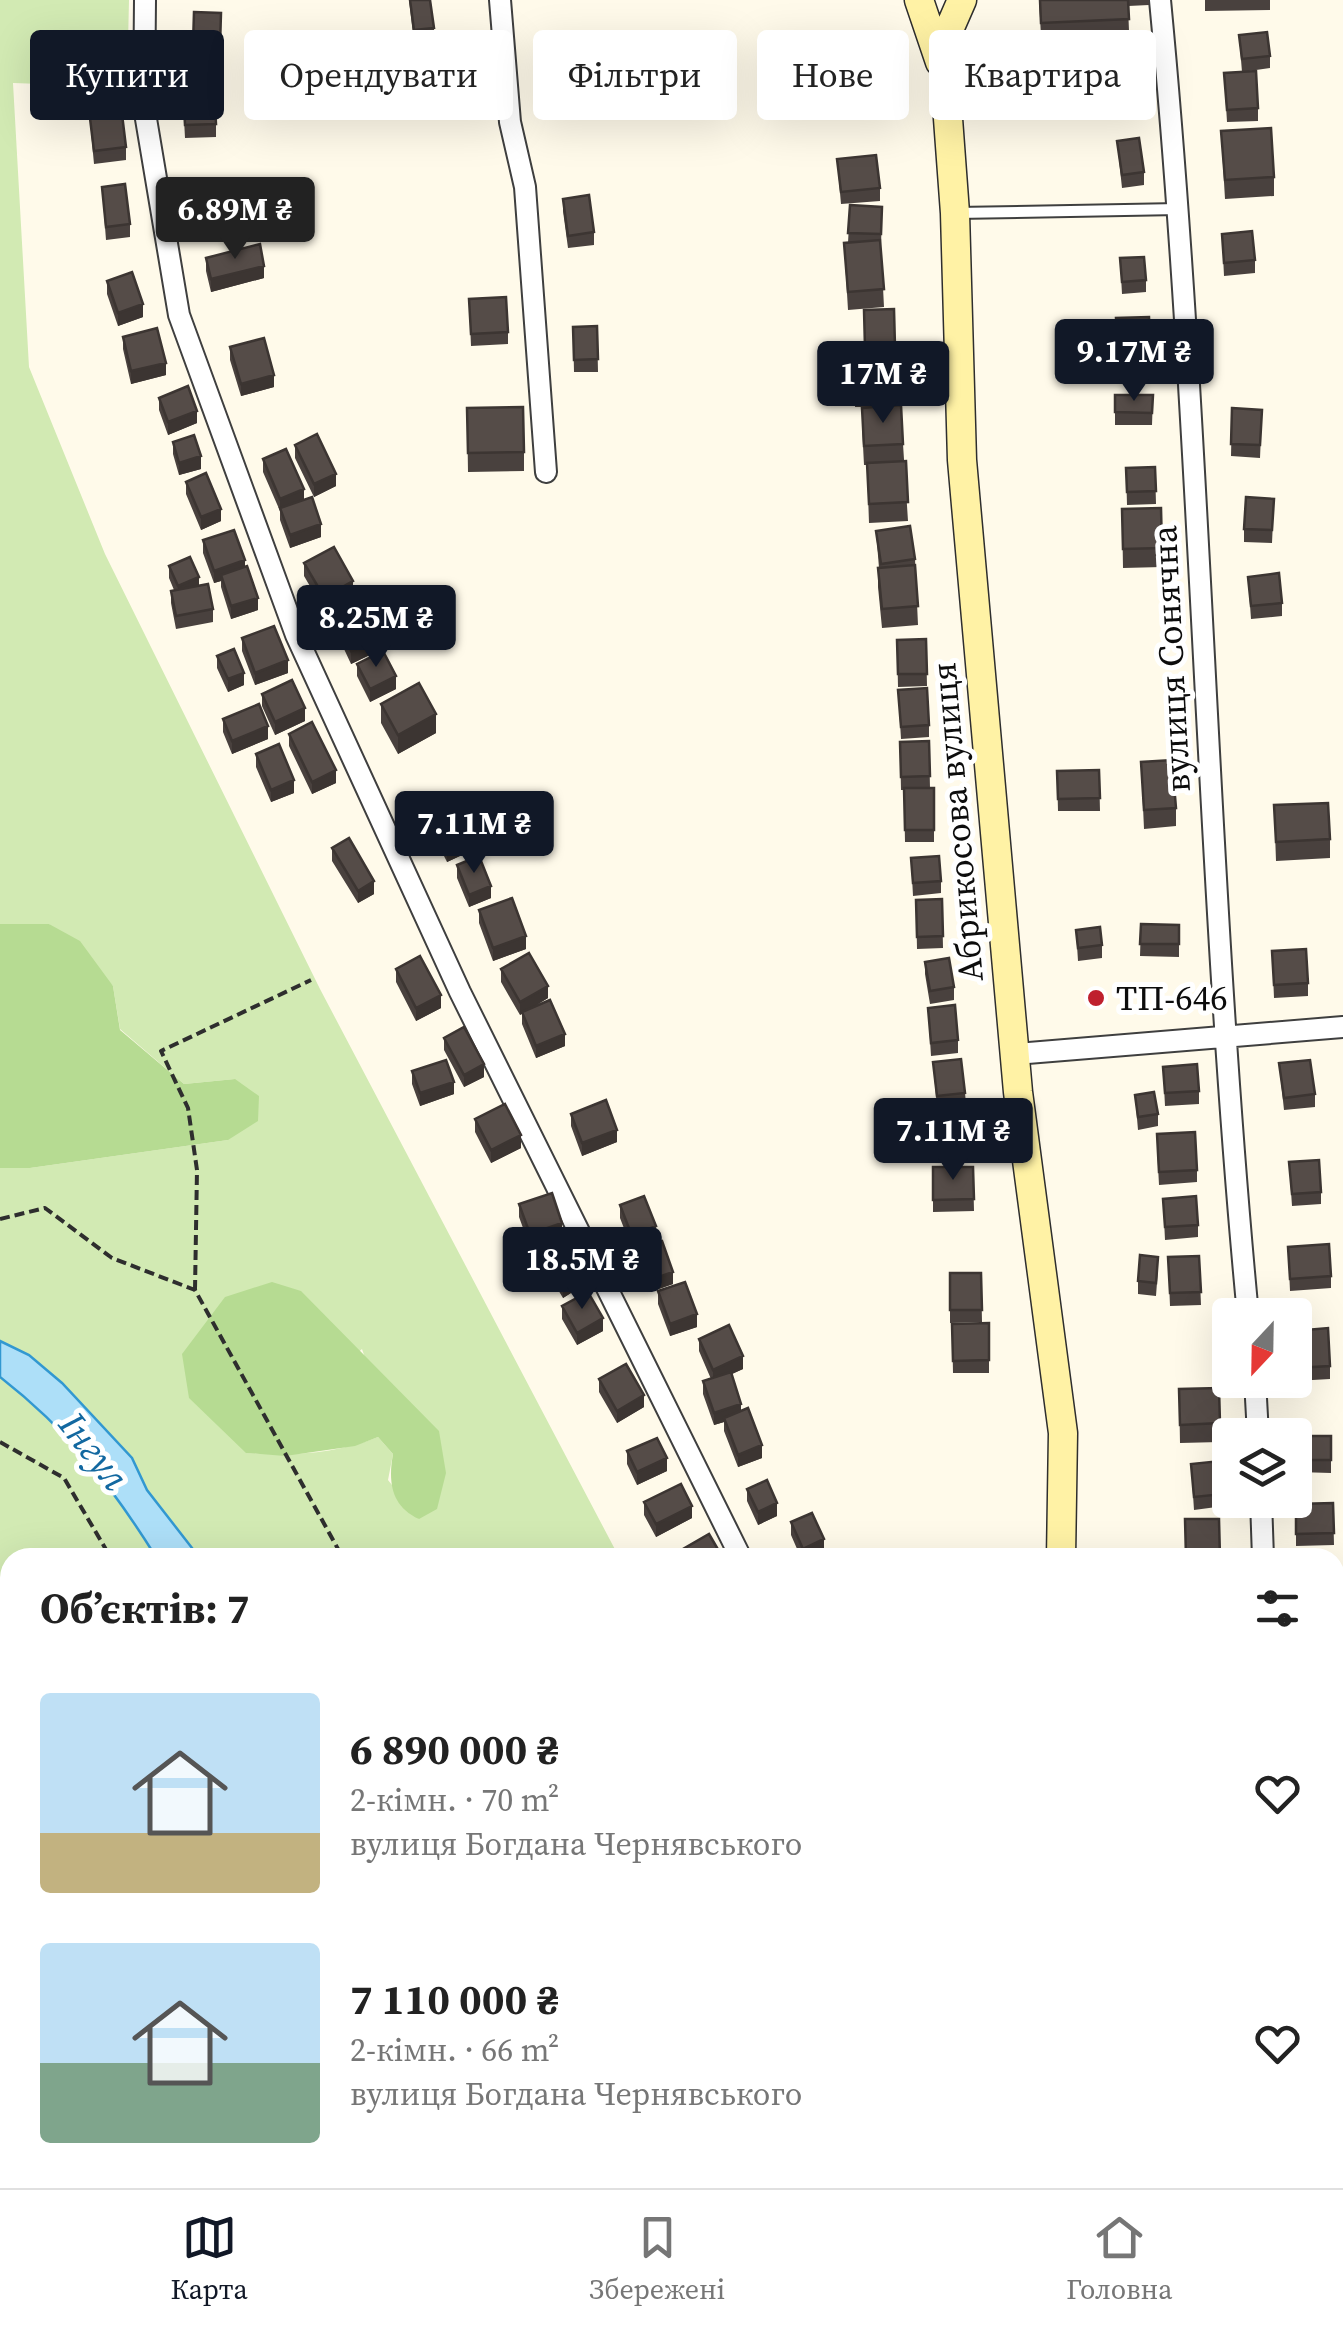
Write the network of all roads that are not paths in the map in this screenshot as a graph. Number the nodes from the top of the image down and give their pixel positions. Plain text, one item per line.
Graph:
1 (146, 0) edge
2 (500, 0) edge
3 (919, 0) edge
4 (962, 0) edge
5 (1160, 0) edge
6 (929, 30) edge
7 (949, 30) edge
8 (948, 120) edge
9 (1180, 209) junction
10 (955, 213) junction
11 (546, 472) dead end
12 (1343, 1027) edge
13 (1227, 1036) junction
14 (1015, 1054) junction
15 (1247, 1298) edge
16 (1262, 1518) edge
17 (736, 1548) edge
18 (1061, 1548) edge
19 (1263, 1548) edge

1 - 17 street
2 - 11 street
3 - 6 street
4 - 7 street
5 - 9 street, вулиця Сонячна
8 - 10 street, Абрикосова вулиця
9 - 10 lane
9 - 13 street, вулиця Сонячна
10 - 14 street, Абрикосова вулиця
12 - 13 street
13 - 14 street
13 - 15 street, вулиця Сонячна
14 - 18 street, Абрикосова вулиця
16 - 19 street

